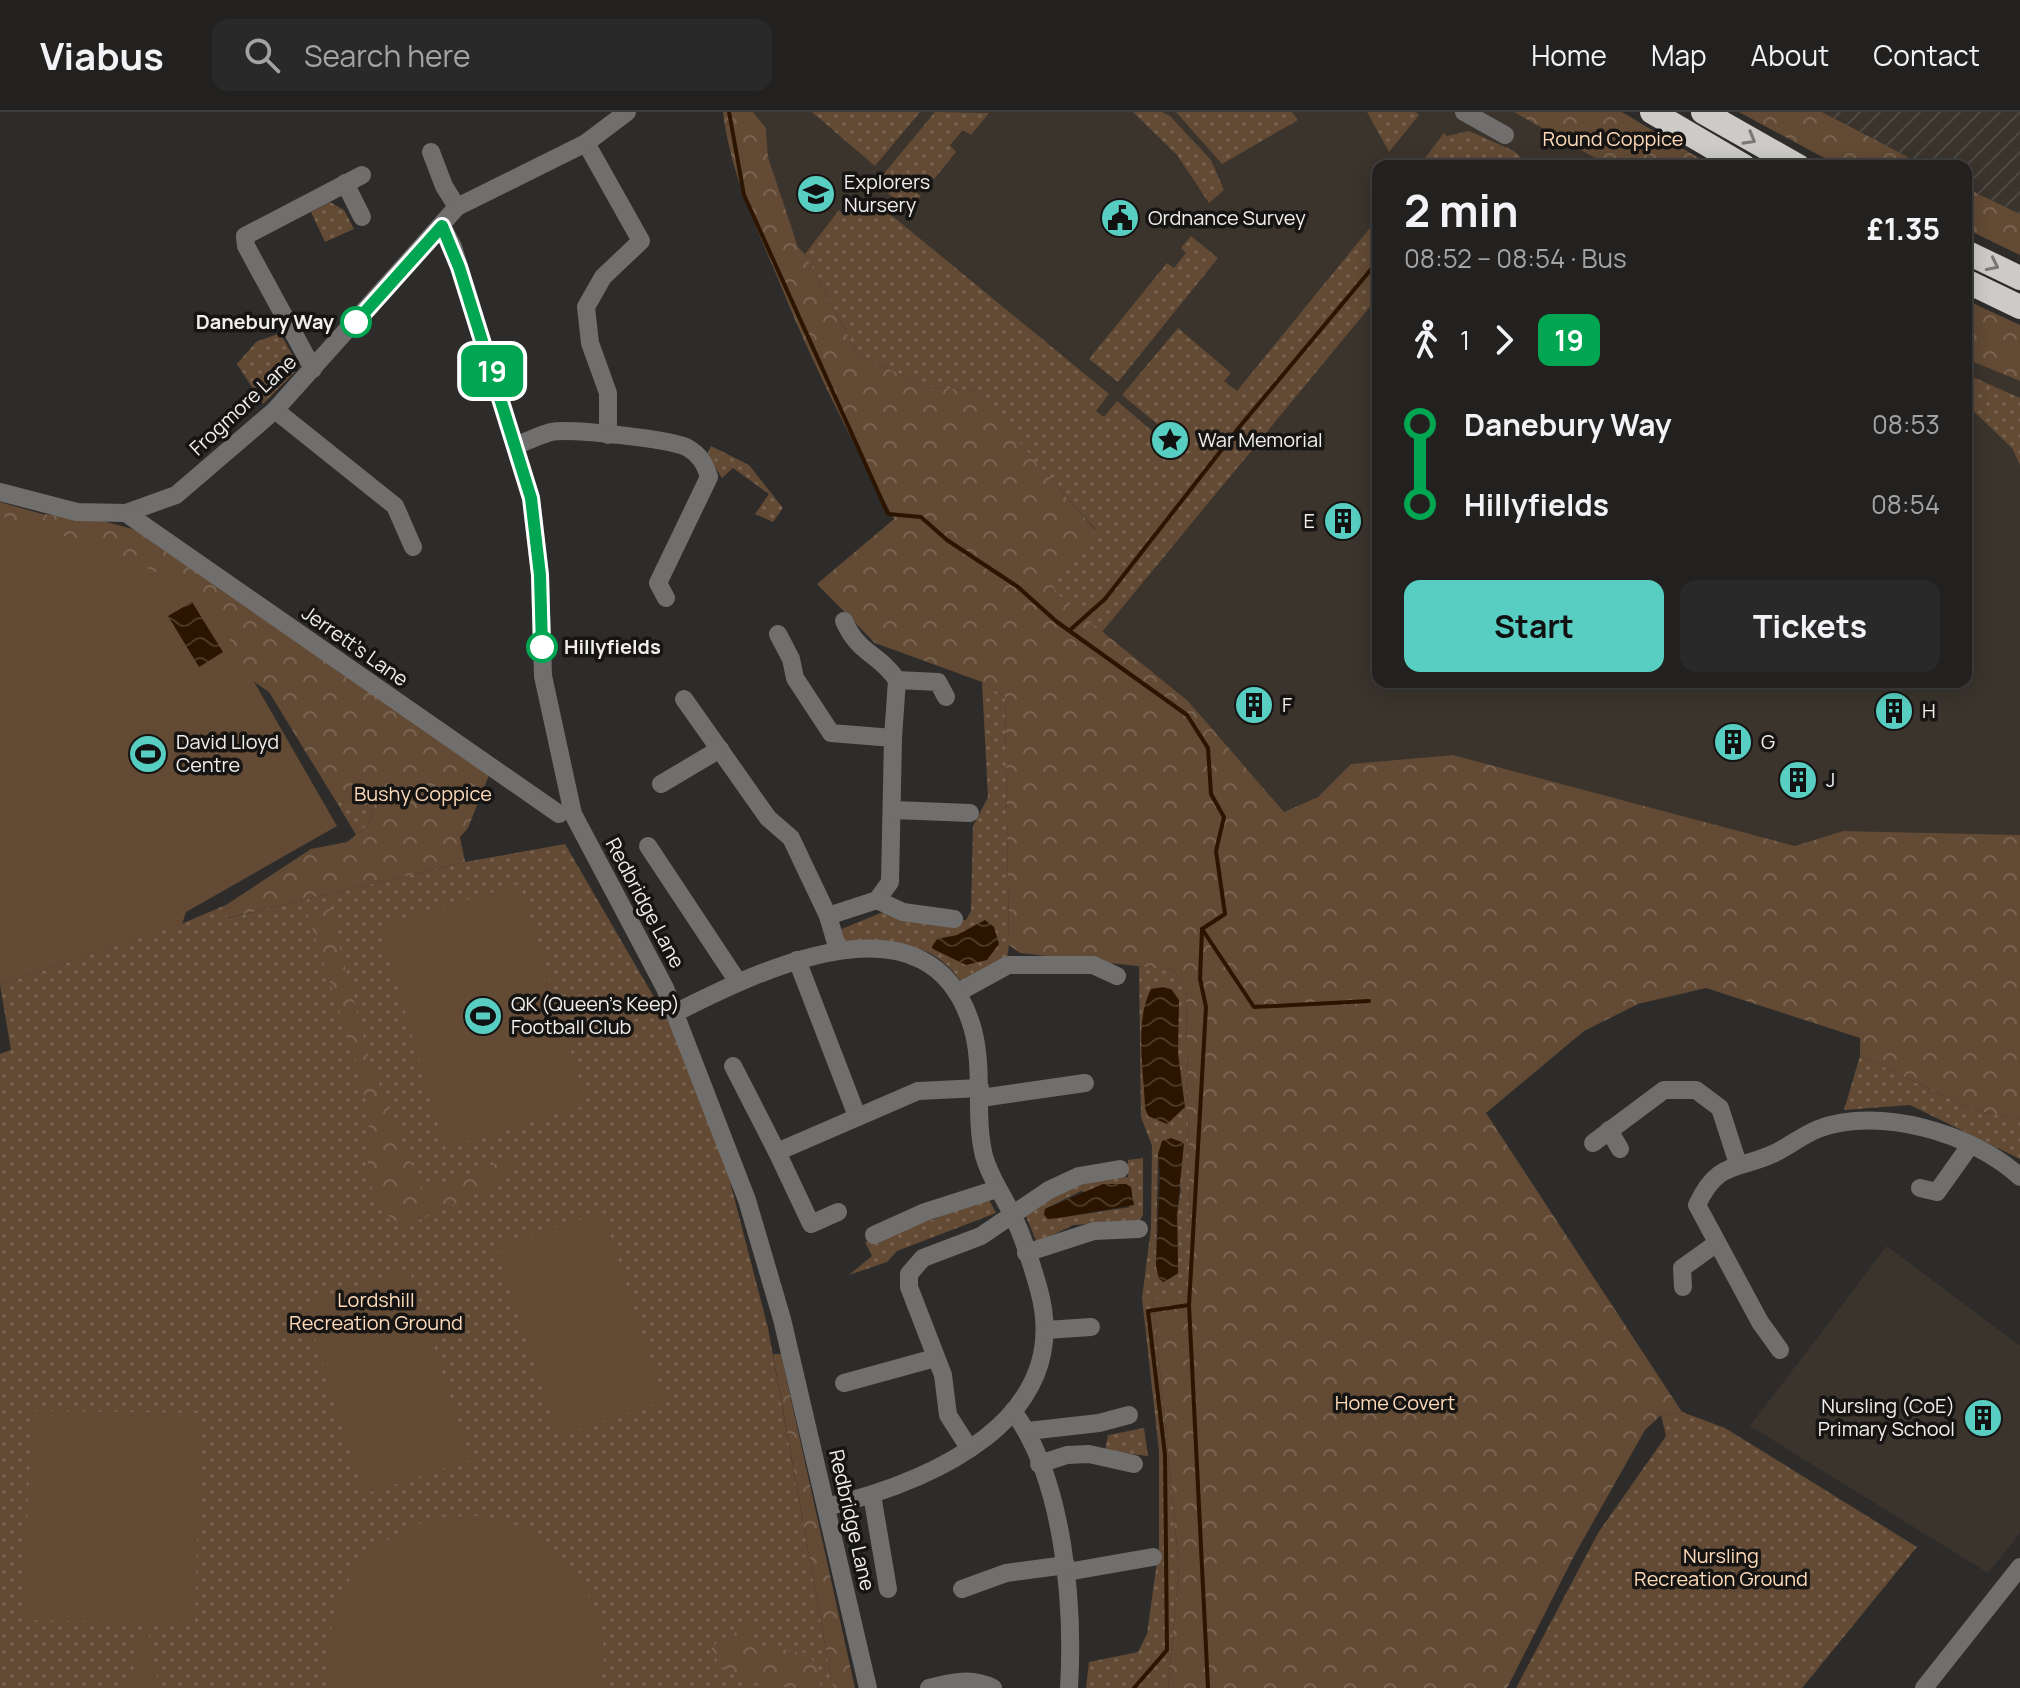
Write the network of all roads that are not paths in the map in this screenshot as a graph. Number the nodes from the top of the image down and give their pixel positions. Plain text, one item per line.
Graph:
1 (627, 112) edge
2 (1464, 112) edge
3 (1652, 112) edge
4 (1703, 112) edge
5 (1505, 135) dead end
6 (586, 143) junction
7 (431, 152) dead end
8 (1734, 160) edge
9 (1787, 160) edge
10 (457, 207) junction
11 (362, 217) dead end
12 (442, 226) junction
13 (1972, 255) edge
14 (2020, 278) edge
15 (1972, 284) edge
16 (2020, 307) edge
17 (313, 369) junction
18 (275, 410) junction
19 (608, 435) junction
20 (516, 445) junction
21 (0, 492) edge
22 (126, 513) junction
23 (413, 547) dead end
24 (655, 589) dead end
25 (844, 621) dead end
26 (778, 634) dead end
27 (897, 680) junction
28 (946, 697) dead end
29 (684, 699) dead end
30 (893, 738) junction
31 (720, 749) junction
32 (661, 784) dead end
33 (894, 810) junction
34 (970, 813) dead end
35 (559, 814) dead end
36 (648, 846) dead end
37 (877, 900) junction
38 (828, 916) junction
39 (954, 919) dead end
40 (838, 950) junction
41 (797, 960) junction
42 (1117, 976) dead end
43 (738, 982) junction
44 (957, 993) junction
45 (675, 1013) junction
46 (733, 1066) dead end
47 (1085, 1083) dead end
48 (980, 1093) junction
49 (857, 1116) junction
50 (1609, 1130) junction
51 (1593, 1143) dead end
52 (1969, 1147) junction
53 (1620, 1149) dead end
54 (777, 1152) junction
55 (1738, 1164) junction
56 (1120, 1169) dead end
57 (2020, 1177) edge
58 (997, 1189) junction
59 (1934, 1196) dead end
60 (838, 1212) dead end
61 (1013, 1216) junction
62 (1139, 1229) dead end
63 (874, 1235) dead end
64 (1717, 1243) junction
65 (1026, 1253) junction
66 (1683, 1287) dead end
67 (1091, 1327) dead end
68 (1046, 1330) junction
69 (1780, 1350) dead end
70 (935, 1358) junction
71 (844, 1383) dead end
72 (1013, 1411) junction
73 (1129, 1415) dead end
74 (1028, 1431) junction
75 (969, 1448) junction
76 (1039, 1464) junction
77 (1134, 1464) dead end
78 (872, 1495) junction
79 (826, 1507) junction
80 (1153, 1557) dead end
81 (2020, 1567) edge
82 (1066, 1568) junction
83 (888, 1589) dead end
84 (962, 1589) dead end
85 (868, 1688) edge
86 (929, 1688) edge
87 (993, 1688) edge
88 (1069, 1688) edge
89 (1924, 1688) edge

1 - 6 street
2 - 5 street
3 - 8 highway
4 -> 9 highway
6 - 10 street
6 - 19 street
7 - 10 street
10 - 12 street, Frogmore Lane
11 - 17 street
12 - 17 street, Frogmore Lane
12 - 20 street, Redbridge Lane
13 -> 14 highway
15 - 16 highway
17 - 18 street, Frogmore Lane
18 - 22 street, Frogmore Lane
18 - 23 street
19 - 20 street
19 - 24 street
20 - 45 street, Redbridge Lane
21 - 22 street, Frogmore Lane
22 - 35 street, Jerrett's Lane
25 - 27 street
26 - 30 street
27 - 28 street
27 - 30 street
29 - 31 street
30 - 33 street
31 - 32 street
31 - 38 street
33 - 34 street
33 - 37 street
36 - 43 street
37 - 38 street
37 - 39 street
38 - 40 street
40 - 41 street
40 - 44 street
41 - 43 street
41 - 49 street
42 - 44 street
43 - 45 street
44 - 48 street
45 - 79 street, Redbridge Lane
46 - 54 street
47 - 48 street
48 - 49 street
48 - 58 street
49 - 54 street
50 - 51 street
50 - 53 street
50 - 55 street
52 - 55 street
52 - 57 street
52 - 59 street
54 - 60 street
55 - 64 street
56 - 61 street
58 - 61 street
58 - 63 street
61 - 65 street
61 - 70 street
62 - 65 street
64 - 66 street
64 - 69 street
65 - 68 street
67 - 68 street
68 - 72 street
70 - 71 street
70 - 75 street
72 - 74 street
72 - 75 street
73 - 74 street
74 - 76 street
75 - 78 street
76 - 77 street
76 - 82 street
78 - 79 street
78 - 83 street
79 - 85 street, Redbridge Lane
80 - 82 street
81 - 89 street
82 - 84 street
82 - 88 street
86 - 87 street

